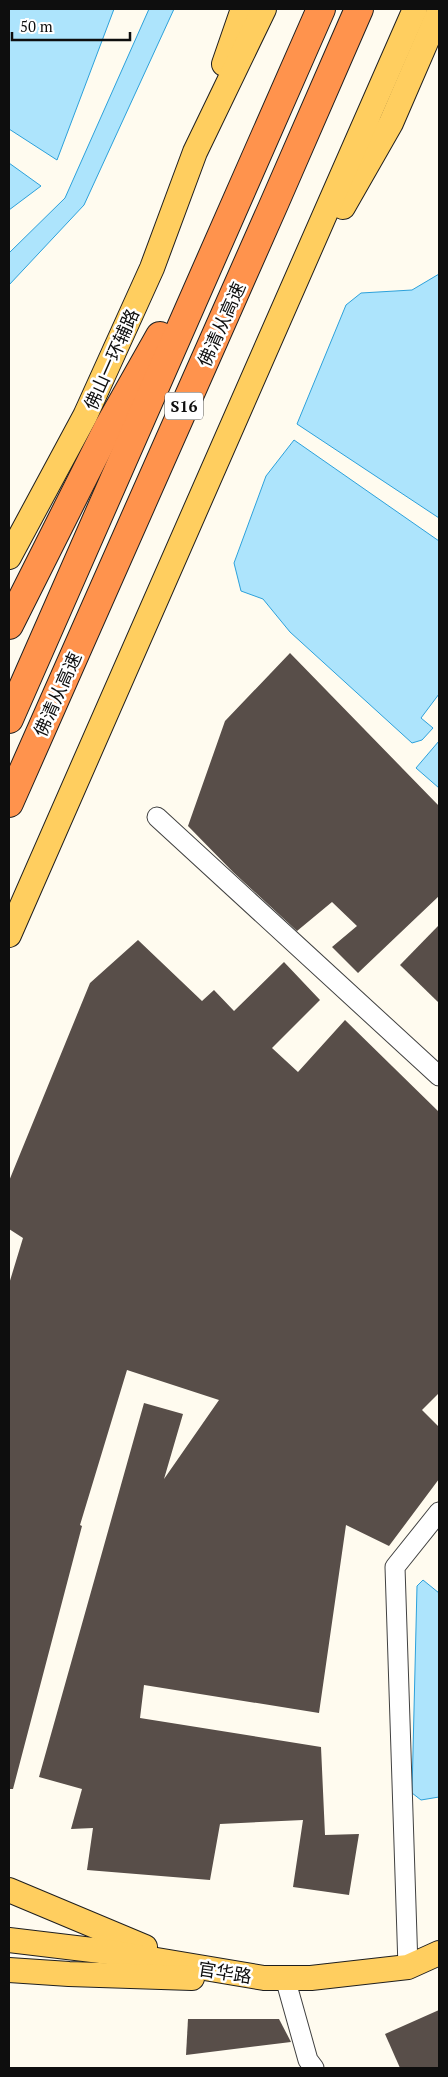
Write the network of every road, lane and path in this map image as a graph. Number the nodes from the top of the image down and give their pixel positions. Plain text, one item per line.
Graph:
1 (243, 9) edge
2 (264, 9) edge
3 (321, 9) edge
4 (359, 9) edge
5 (415, 9) edge
6 (439, 12) edge
7 (195, 152) junction
8 (235, 204) junction
9 (283, 313) junction
10 (9, 557) edge
11 (9, 624) edge
12 (9, 719) edge
13 (9, 803) edge
14 (157, 817) dead end
15 (9, 935) edge
16 (439, 1076) edge
17 (439, 1512) edge
18 (9, 1890) edge
19 (9, 1940) edge
20 (439, 1953) edge
21 (408, 1967) junction
22 (200, 1968) junction
23 (9, 1970) edge
24 (274, 1978) junction
25 (314, 2068) edge

1 - 7 main road, 佛山一环辅路
2 - 7 main road, 佛山一环辅路
3 - 8 highway, 佛清从高速 / S16
4 - 13 highway, 佛清从高速 / S16
5 - 9 main road
6 - 9 main road
7 - 10 main road, 佛山一环辅路
8 - 11 highway
8 - 12 highway, 佛清从高速 / S16
9 - 15 main road
14 - 16 street
17 - 21 street
18 - 22 main road
19 - 22 main road, 官华路
20 - 21 main road, 官华路
21 - 24 main road, 官华路
22 - 24 main road, 官华路
23 - 24 main road
24 - 25 street

